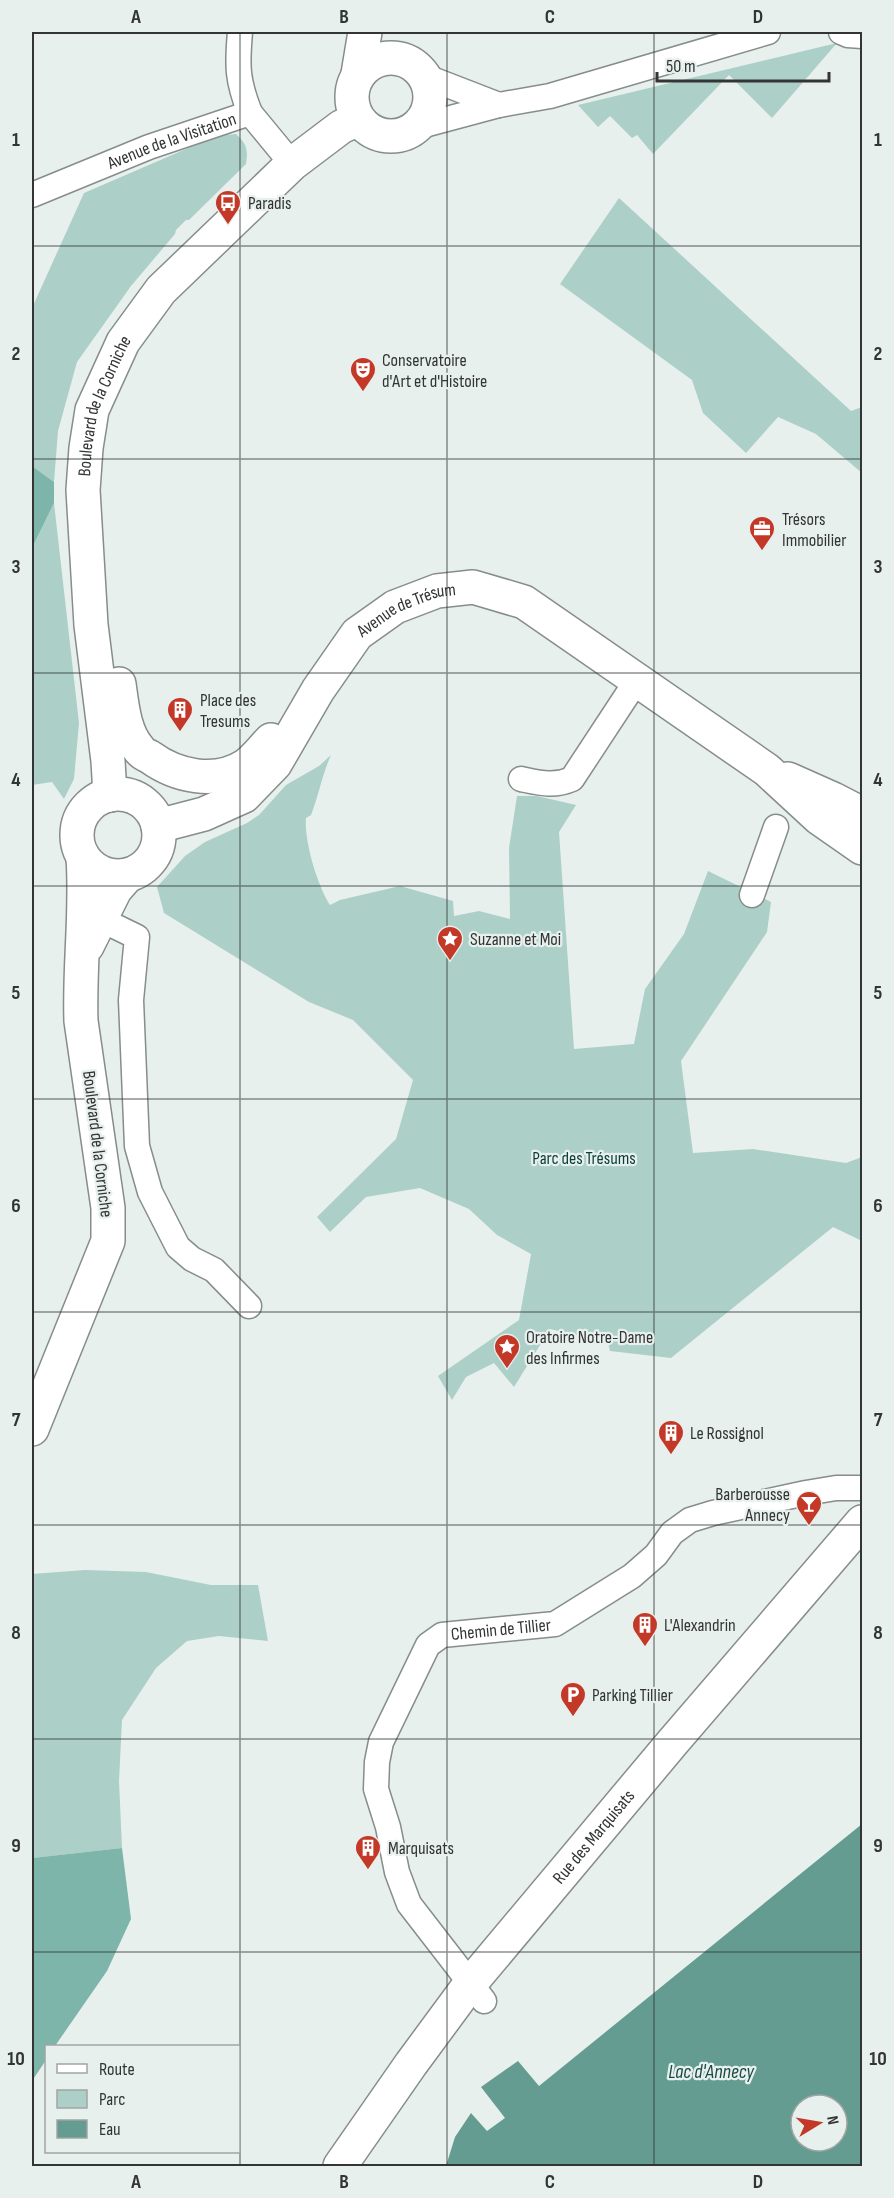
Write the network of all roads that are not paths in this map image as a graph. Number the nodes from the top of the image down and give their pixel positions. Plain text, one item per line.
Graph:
1 (240, 32) edge
2 (365, 32) edge
3 (404, 32) edge
4 (768, 32) edge
5 (841, 32) edge
6 (862, 36) edge
7 (421, 73) junction
8 (358, 74) junction
9 (499, 105) junction
10 (249, 113) junction
11 (358, 119) junction
12 (417, 127) junction
13 (292, 164) junction
14 (32, 195) edge
15 (91, 625) junction
16 (637, 680) junction
17 (295, 730) junction
18 (767, 770) junction
19 (521, 779) dead end
20 (110, 795) junction
21 (862, 814) edge
22 (158, 826) junction
23 (776, 827) dead end
24 (862, 848) edge
25 (83, 857) junction
26 (128, 875) junction
27 (752, 895) dead end
28 (100, 919) junction
29 (83, 953) junction
30 (249, 1306) dead end
31 (32, 1429) edge
32 (862, 1488) edge
33 (862, 1522) edge
34 (862, 1552) edge
35 (477, 1992) junction
36 (340, 2166) edge
37 (367, 2166) edge

1 - 10 street
2 - 8 main road
3 - 7 main road
4 - 9 street
5 - 6 street
7 - 8 main road
7 - 9 street
7 - 12 main road
8 - 11 main road
9 - 12 street
10 - 13 street, Avenue de la Visitation
10 - 14 street, Avenue de la Visitation
11 - 12 main road
11 - 13 main road, Boulevard de la Corniche
13 - 15 main road, Boulevard de la Corniche
15 - 17 main road
15 - 20 main road, Boulevard de la Corniche
16 - 17 main road, Avenue de Trésum
16 - 18 main road, Avenue de Trésum
16 - 19 street
17 - 22 main road, Avenue de Trésum
18 - 21 main road, Avenue de Trésum
18 - 24 main road, Avenue de Trésum
20 - 22 main road
20 - 25 main road
22 - 26 main road
23 - 27 street
25 - 26 main road
25 - 29 main road, Boulevard de la Corniche
26 - 28 main road, Boulevard de la Corniche
28 - 29 main road, Boulevard de la Corniche
28 - 30 street
29 - 31 main road, Boulevard de la Corniche
32 - 35 street, Chemin de Tillier
33 - 35 main road, Rue des Marquisats
34 - 35 main road, Rue des Marquisats
35 - 36 main road, Rue des Marquisats
35 - 37 main road, Rue des Marquisats

